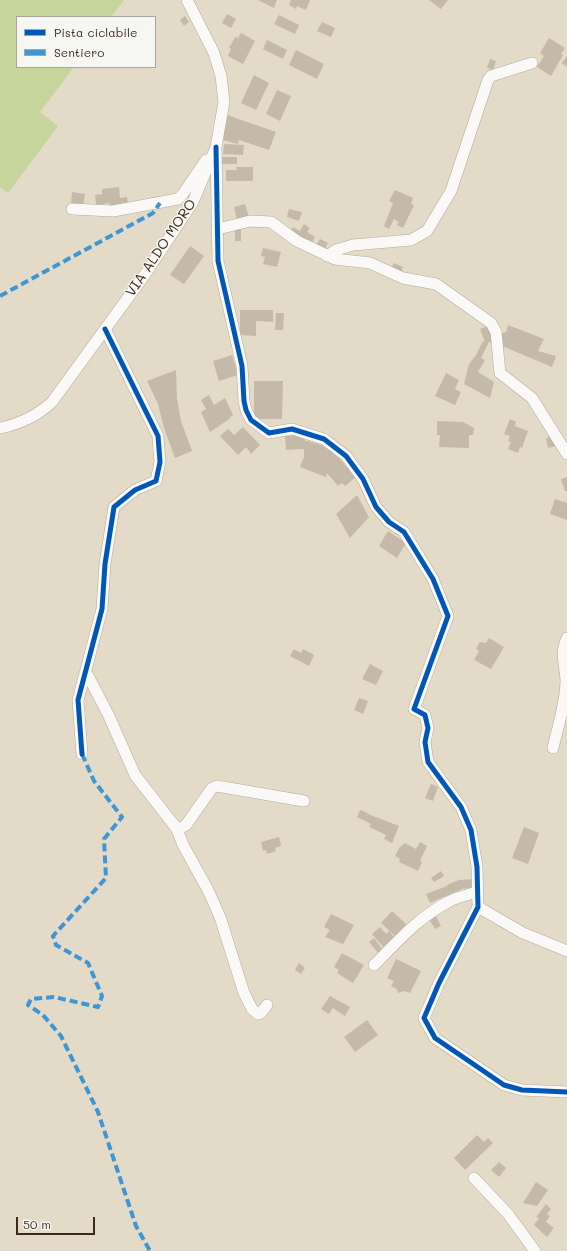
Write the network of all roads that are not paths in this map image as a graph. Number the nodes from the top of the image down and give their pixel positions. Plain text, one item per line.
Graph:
1 (186, 0) edge
2 (532, 63) dead end
3 (216, 146) junction
4 (72, 209) dead end
5 (218, 229) junction
6 (328, 256) junction
7 (105, 329) junction
8 (0, 428) edge
9 (567, 454) edge
10 (567, 638) edge
11 (86, 672) junction
12 (553, 748) dead end
13 (82, 754) dead end
14 (304, 802) dead end
15 (177, 830) junction
16 (477, 892) junction
17 (478, 906) junction
18 (567, 951) edge
19 (374, 965) dead end
20 (267, 1005) dead end
21 (567, 1092) edge
22 (474, 1178) dead end
23 (535, 1251) edge

1 - 3 street, VIA ALDO MORO
2 - 6 street
3 - 4 street
3 - 5 street
3 - 7 street, VIA ALDO MORO
5 - 6 street
5 - 16 street
6 - 9 street
7 - 8 street, VIA ALDO MORO
7 - 11 street
10 - 12 street
11 - 13 street
11 - 15 street
14 - 15 street
15 - 20 street
16 - 17 street
16 - 19 street
17 - 18 street
17 - 21 street
22 - 23 street

